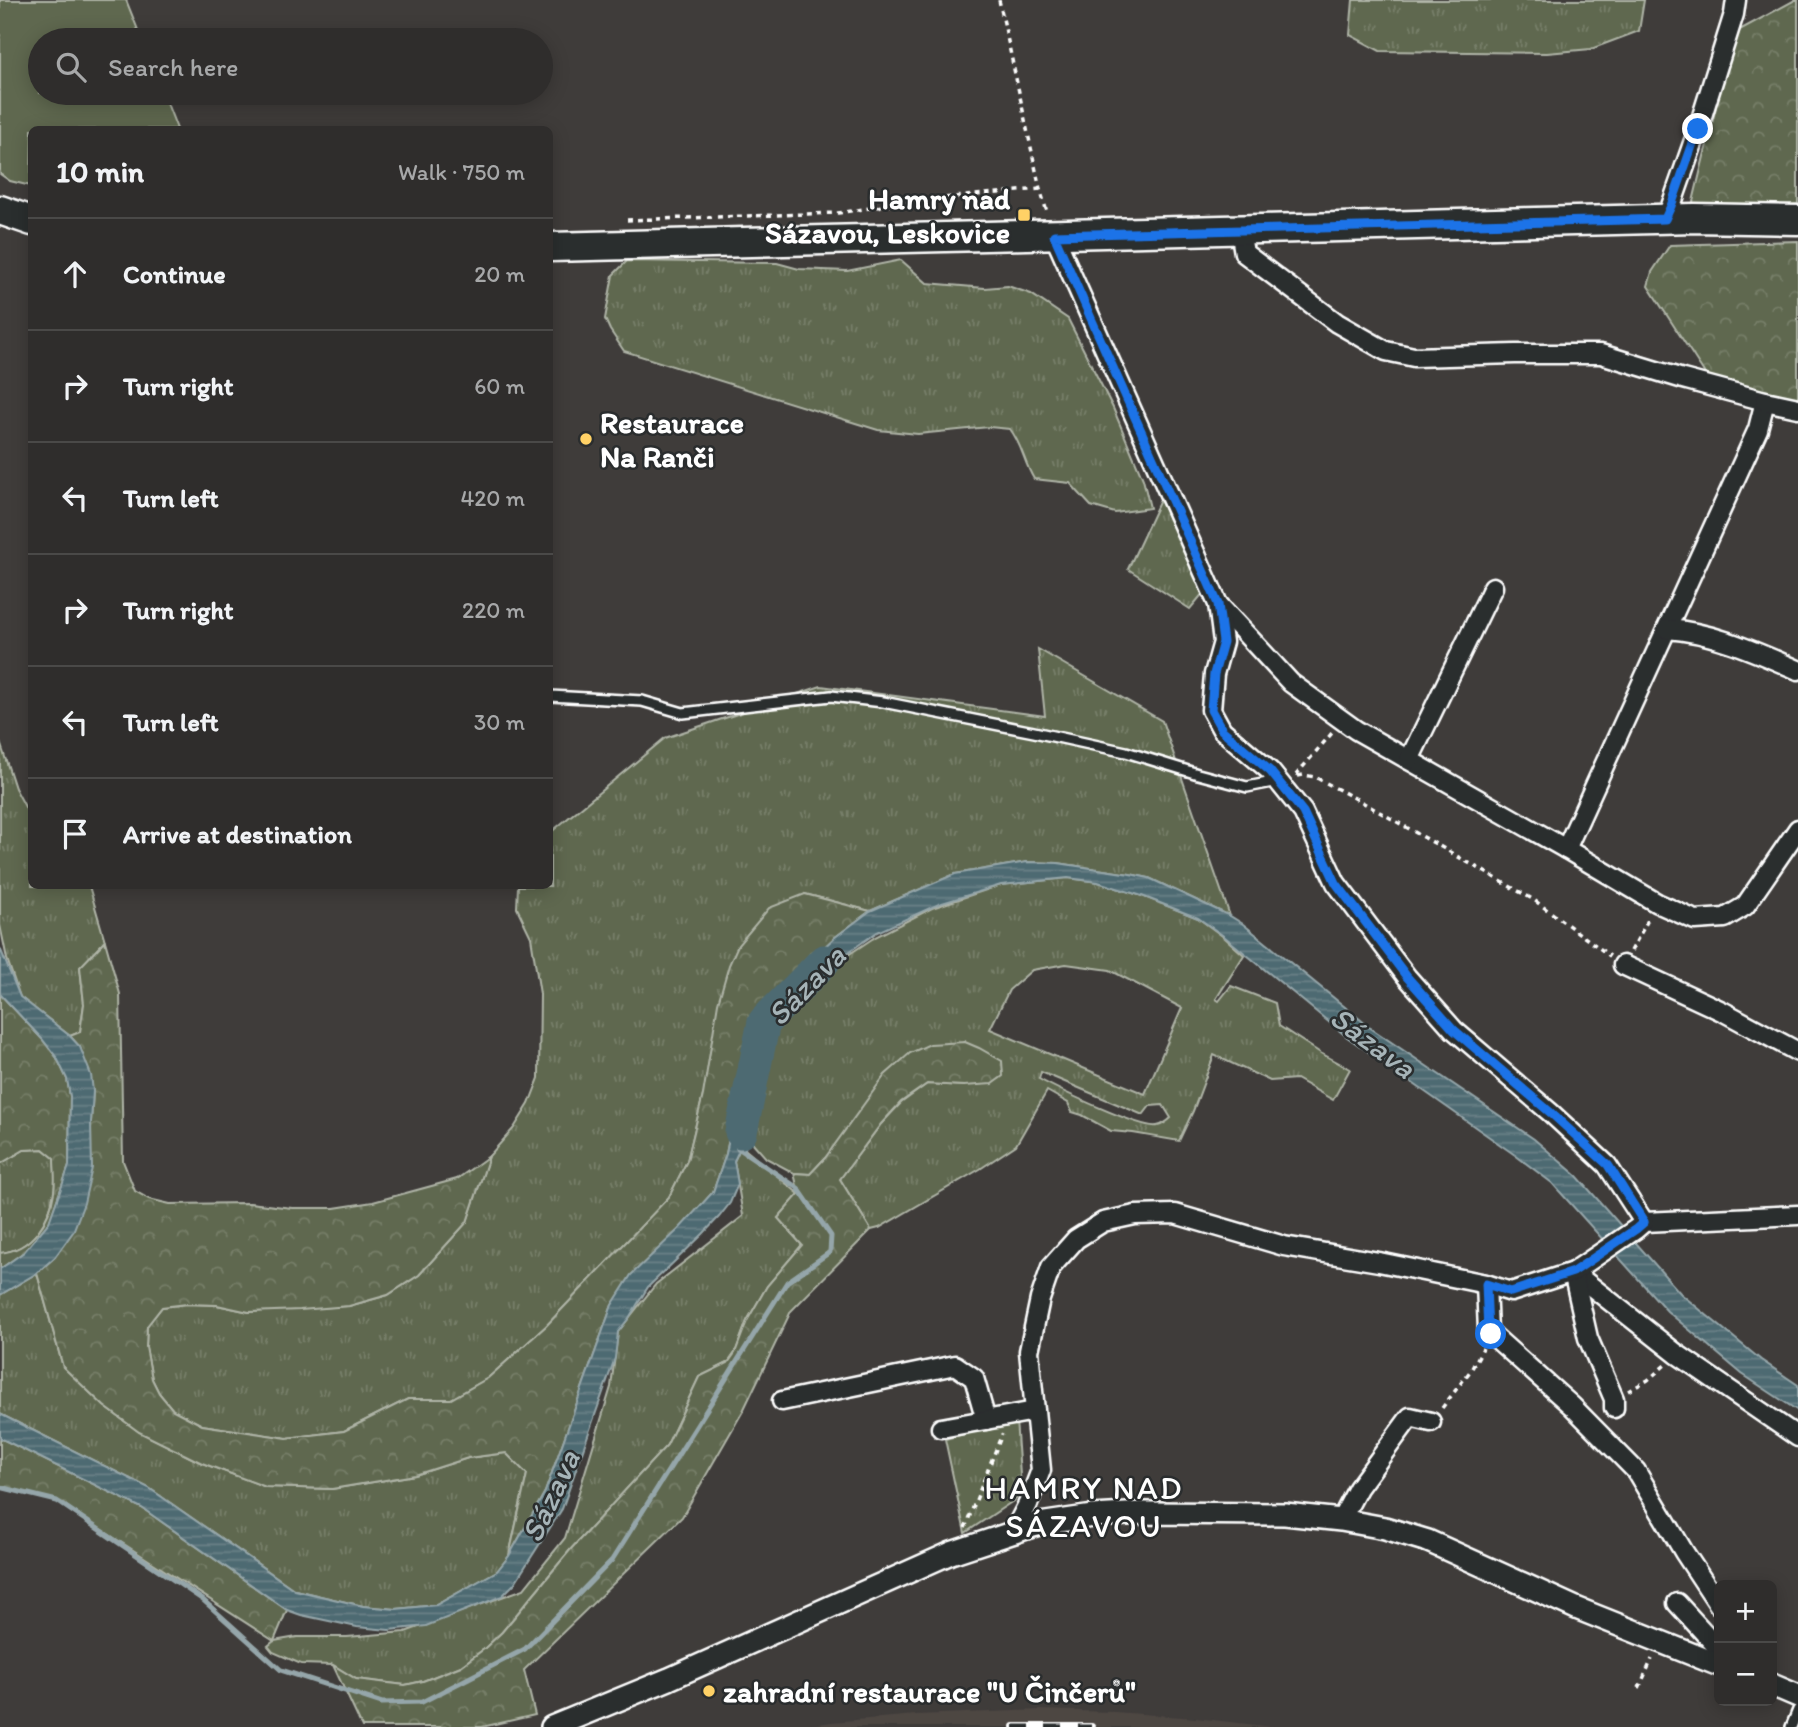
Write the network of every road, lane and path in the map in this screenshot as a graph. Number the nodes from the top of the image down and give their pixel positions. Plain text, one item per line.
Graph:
1 (999, 0) edge
2 (1736, 0) edge
3 (1040, 190) junction
4 (0, 210) edge
5 (1665, 219) junction
6 (1798, 219) edge
7 (28, 220) edge
8 (616, 220) dead end
9 (1240, 230) junction
10 (1054, 235) junction
11 (553, 247) edge
12 (1765, 401) junction
13 (1798, 408) edge
14 (1493, 587) dead end
15 (1218, 604) junction
16 (1667, 629) junction
17 (1798, 670) edge
18 (553, 696) edge
19 (1343, 721) junction
20 (1409, 760) junction
21 (1286, 779) junction
22 (1798, 829) edge
23 (1566, 849) junction
24 (1657, 903) junction
25 (1623, 965) junction
26 (1798, 1052) edge
27 (1798, 1215) edge
28 (1640, 1225) junction
29 (1573, 1272) junction
30 (1486, 1284) junction
31 (1491, 1334) junction
32 (1677, 1354) junction
33 (782, 1401) dead end
34 (1614, 1403) joint
35 (1035, 1411) junction
36 (1009, 1415) junction
37 (986, 1420) junction
38 (1432, 1422) joint
39 (941, 1428) dead end
40 (1798, 1437) edge
41 (1341, 1520) junction
42 (1013, 1533) junction
43 (961, 1538) dead end
44 (1714, 1597) edge
45 (1677, 1603) dead end
46 (1714, 1644) edge
47 (1655, 1651) dead end
48 (1714, 1663) edge
49 (1777, 1687) edge
50 (1639, 1688) dead end
51 (1798, 1696) edge
52 (1798, 1710) edge
53 (552, 1727) edge
54 (1791, 1727) edge

1 - 3 path
2 - 5 street
3 - 8 path
3 - 10 path
4 - 7 main road
5 - 6 main road
5 - 9 main road
9 - 10 main road
9 - 12 street
10 - 11 main road
10 - 15 street
12 - 13 street
12 - 16 street
14 - 20 street
15 - 19 street
15 - 21 street
16 - 17 street
16 - 23 street
18 - 21 lane
19 - 20 street
19 - 21 path
20 - 23 street
21 - 25 path
21 - 28 street
22 - 24 street
23 - 24 street
24 - 25 path
25 - 26 street
27 - 28 street
28 - 29 street
29 - 30 street
29 - 32 street
29 - 34 street
30 - 31 street
30 - 35 street
31 - 38 path
31 - 44 street
32 - 34 path
32 - 40 street
33 - 37 street
35 - 36 street
35 - 42 street
36 - 37 street
36 - 43 path
37 - 39 street
38 - 41 street
41 - 42 street
41 - 48 street
42 - 53 street
45 - 46 street
47 - 50 path
49 - 51 street
52 - 54 lane

